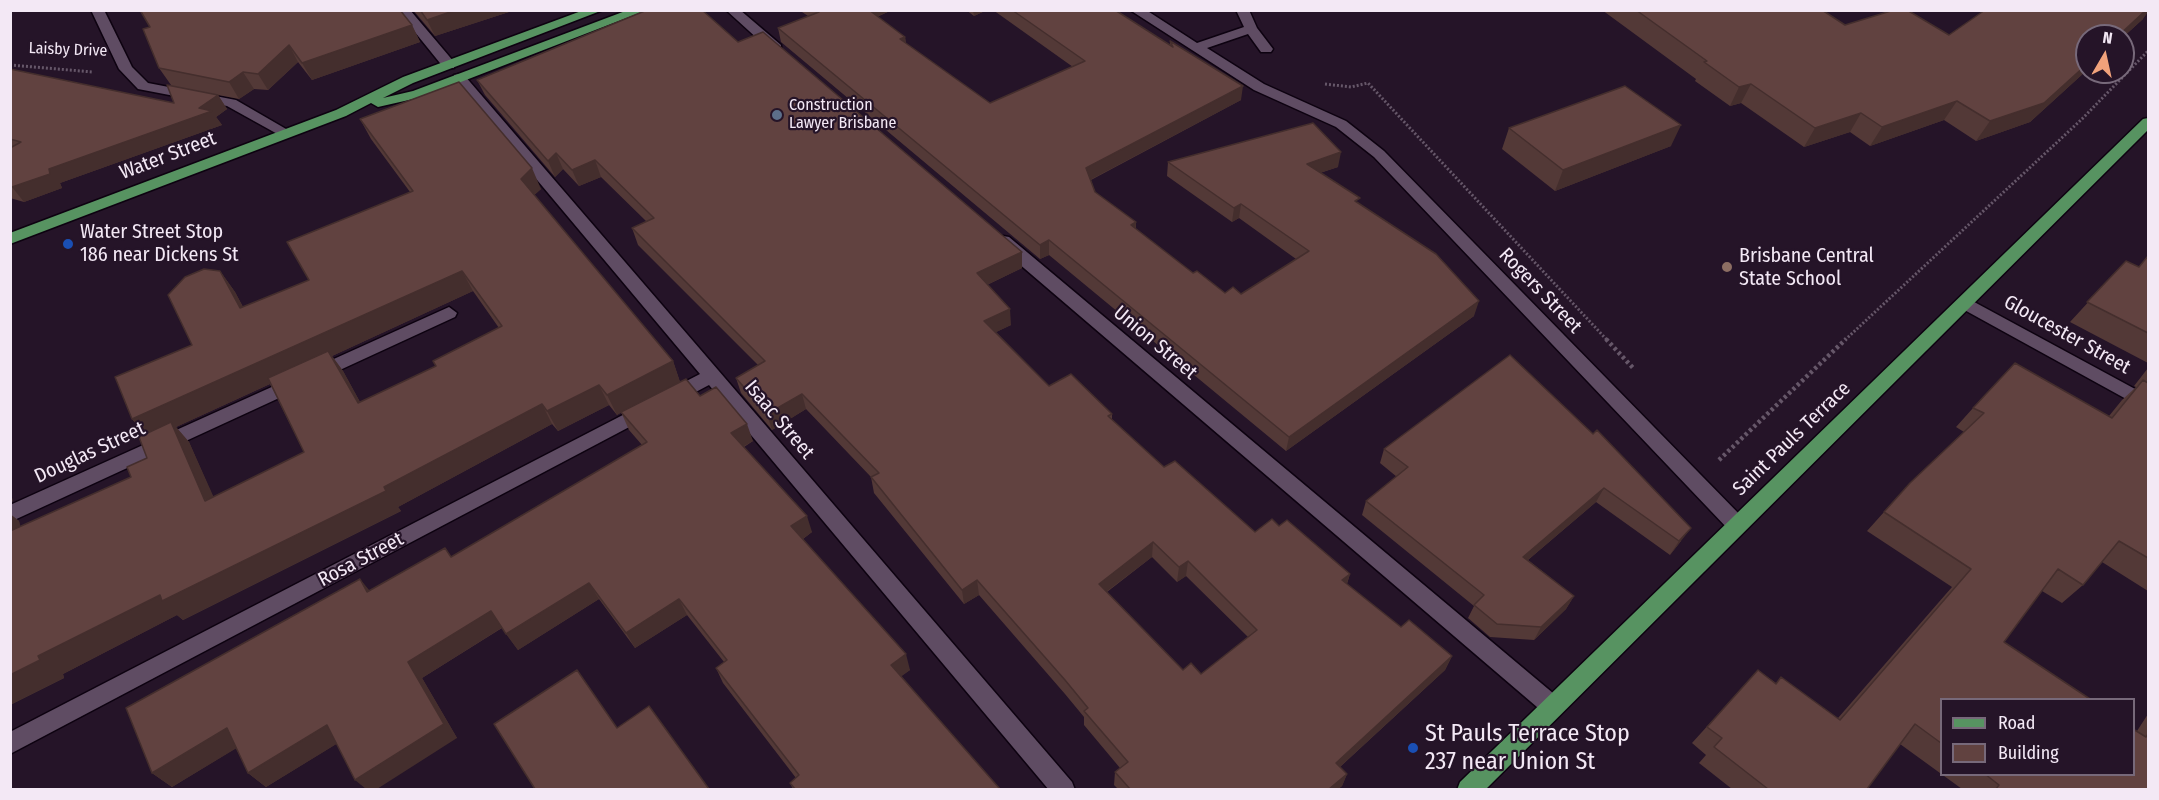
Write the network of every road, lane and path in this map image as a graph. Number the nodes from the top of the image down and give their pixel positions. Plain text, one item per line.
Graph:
1 (97, 10) edge
2 (403, 10) edge
3 (597, 10) edge
4 (640, 10) edge
5 (732, 10) edge
6 (1136, 10) edge
7 (1242, 10) edge
8 (1251, 29) junction
9 (1195, 48) junction
10 (1266, 49) dead end
11 (2148, 51) edge
12 (786, 57) edge
13 (10, 65) edge
14 (126, 69) junction
15 (454, 72) junction
16 (1315, 82) dead end
17 (2148, 122) edge
18 (286, 133) junction
19 (986, 227) edge
20 (10, 239) edge
21 (1965, 303) junction
22 (449, 313) dead end
23 (1638, 372) dead end
24 (712, 375) junction
25 (2148, 404) edge
26 (1711, 451) dead end
27 (10, 514) edge
28 (1736, 524) junction
29 (1552, 706) junction
30 (10, 744) edge
31 (1064, 789) edge
32 (1468, 789) edge

1 - 14 street
2 - 15 street, Isaac Street
3 - 15 main road, Water Street
4 - 15 main road, Water Street
5 - 12 street
6 - 9 street, Rogers Street
7 - 8 street
8 - 9 street
8 - 10 street
9 - 28 street, Rogers Street
11 - 26 path
13 - 14 path, Laisby Drive
14 - 18 street, Laisby Drive
15 - 18 main road, Water Street
15 - 24 street, Isaac Street
16 - 23 path
17 - 21 main road, Saint Pauls Terrace
18 - 20 main road, Water Street
19 - 29 street, Union Street
21 - 25 street, Gloucester Street
21 - 28 main road, Saint Pauls Terrace
22 - 27 street, Douglas Street
24 - 30 street, Rosa Street
24 - 31 street, Isaac Street
28 - 29 main road, Saint Pauls Terrace
29 - 32 main road, Saint Pauls Terrace

